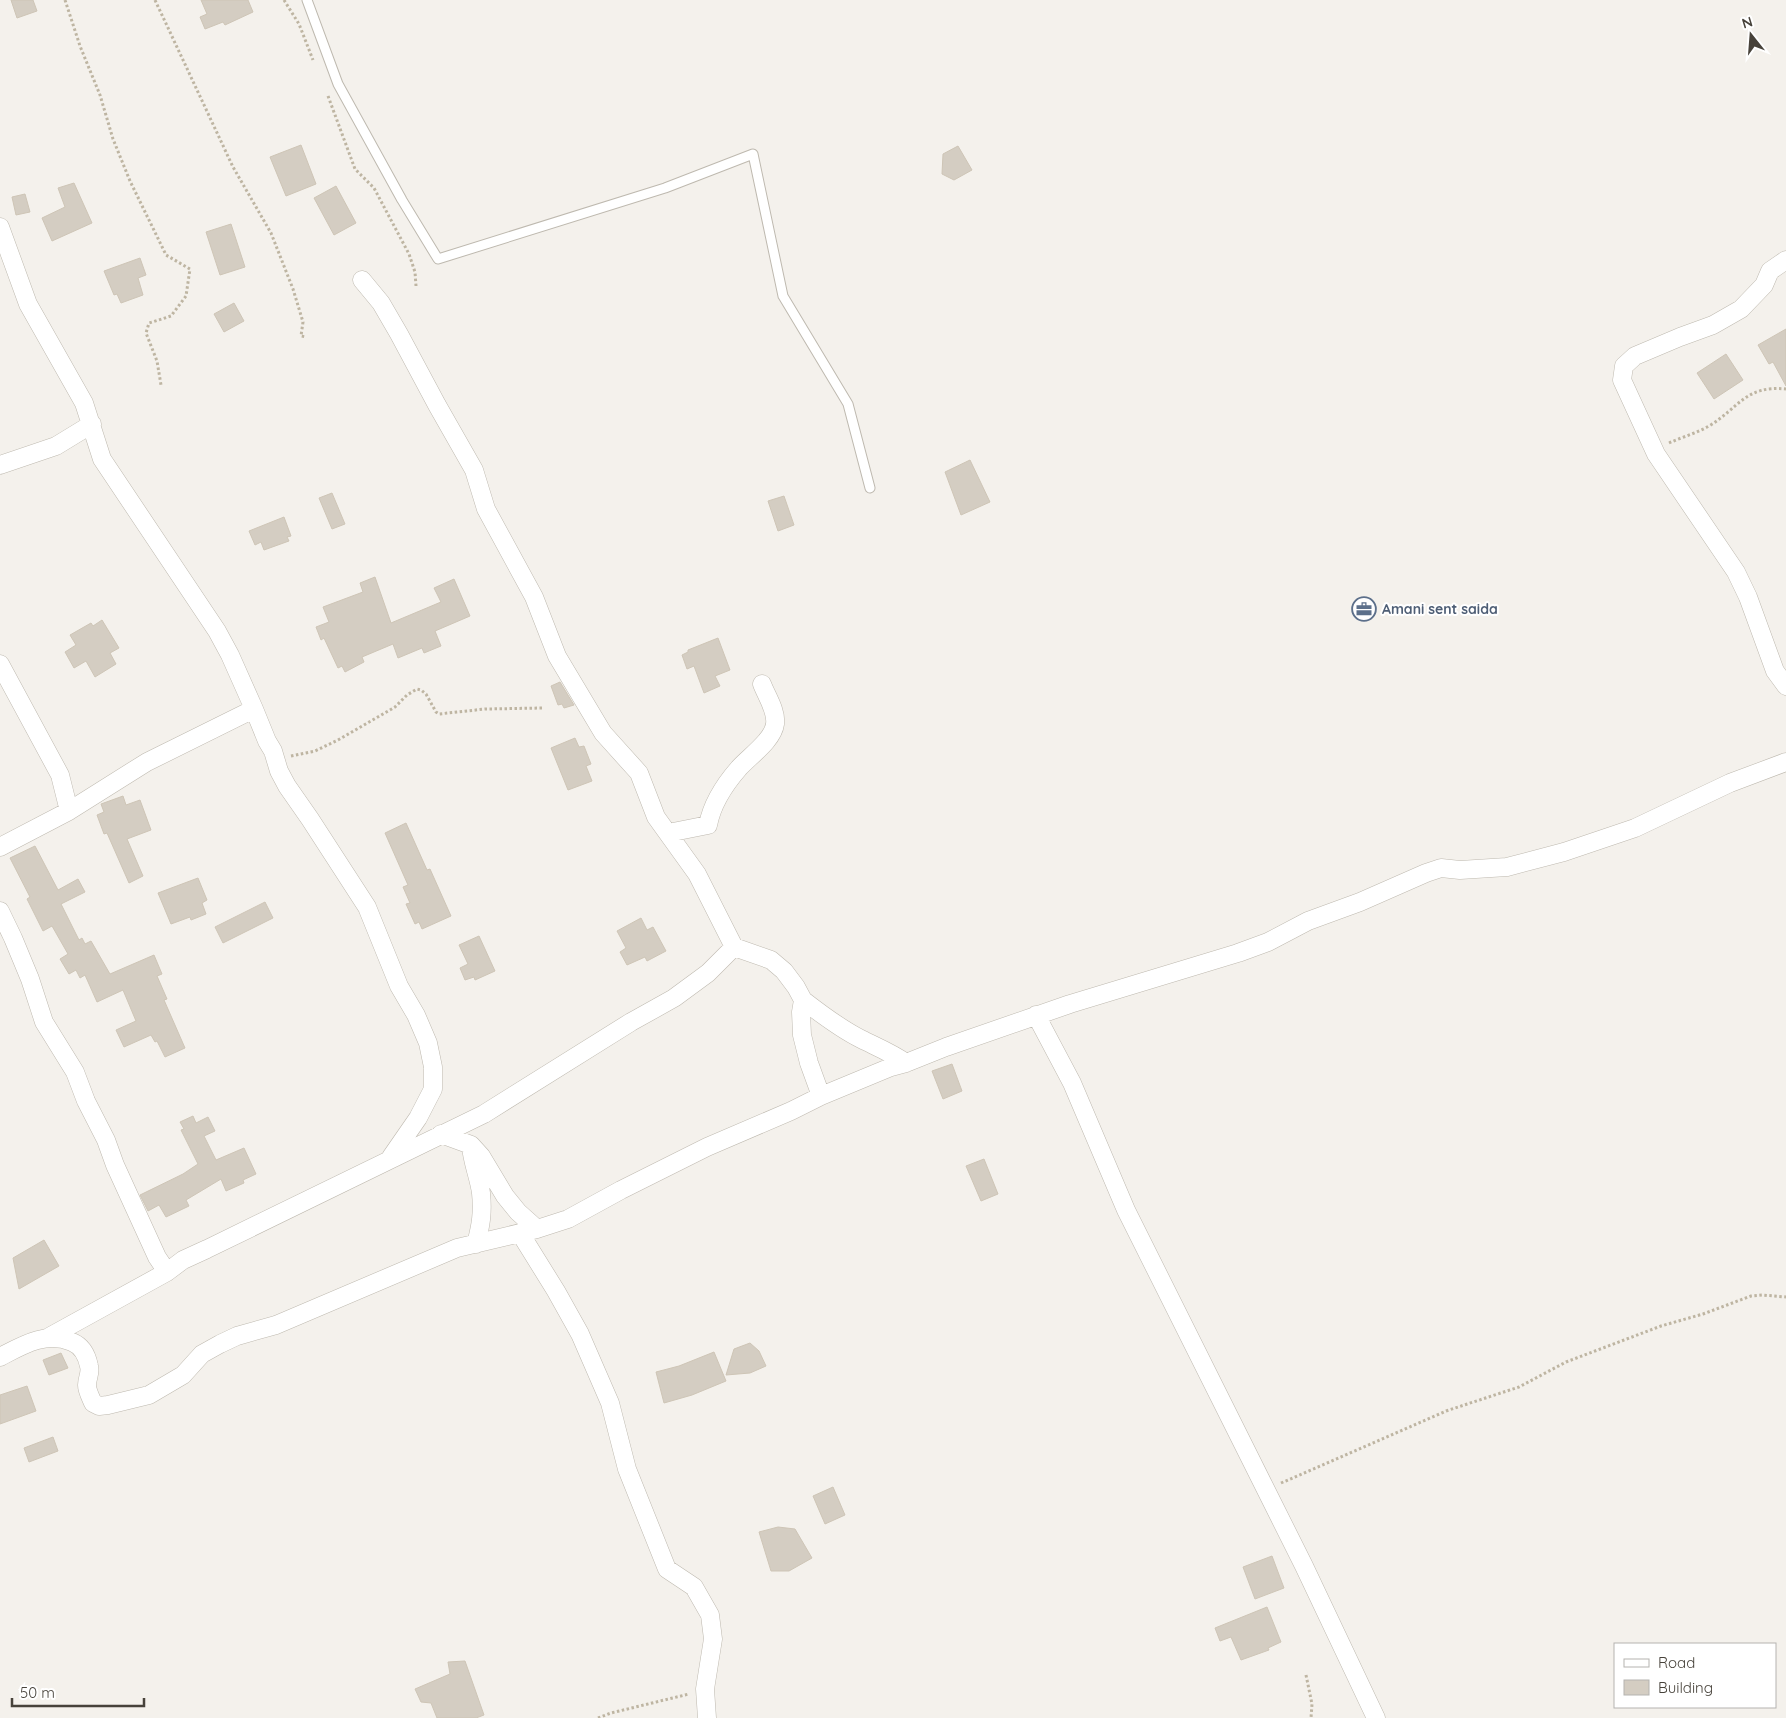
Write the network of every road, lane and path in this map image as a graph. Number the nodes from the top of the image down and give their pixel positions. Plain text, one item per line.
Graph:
1 (65, 0) edge
2 (155, 0) edge
3 (284, 0) edge
4 (307, 0) edge
5 (316, 66) dead end
6 (325, 87) dead end
7 (0, 227) edge
8 (1786, 260) edge
9 (362, 280) dead end
10 (416, 286) dead end
11 (306, 337) dead end
12 (163, 385) dead end
13 (1786, 389) edge
14 (92, 424) junction
15 (1656, 454) junction
16 (0, 465) edge
17 (870, 488) dead end
18 (0, 664) edge
19 (762, 684) dead end
20 (1786, 686) edge
21 (544, 708) dead end
22 (254, 709) junction
23 (273, 751) junction
24 (1786, 762) edge
25 (69, 811) junction
26 (668, 833) junction
27 (0, 847) edge
28 (0, 911) edge
29 (734, 947) junction
30 (803, 1000) junction
31 (1036, 1016) junction
32 (906, 1063) junction
33 (820, 1096) junction
34 (441, 1134) junction
35 (471, 1145) junction
36 (390, 1159) junction
37 (528, 1232) junction
38 (476, 1244) junction
39 (167, 1272) junction
40 (1786, 1297) edge
41 (50, 1337) junction
42 (0, 1357) edge
43 (1266, 1489) junction
44 (1306, 1676) dead end
45 (705, 1689) junction
46 (598, 1718) edge
47 (708, 1718) edge
48 (1311, 1718) edge
49 (1376, 1718) edge

1 - 12 path
2 - 11 path
3 - 5 path
4 - 17 lane
6 - 10 path
7 - 14 street
8 - 15 street
9 - 26 street
13 - 15 path
14 - 16 street
14 - 22 street
15 - 20 street
18 - 25 street
19 - 26 street
21 - 23 path
22 - 23 street
22 - 25 street
23 - 36 street
24 - 31 street
25 - 27 street
26 - 29 street
28 - 39 street
29 - 30 street
29 - 34 street
30 - 32 street
30 - 33 street
31 - 32 street
31 - 43 street
32 - 33 street
33 - 37 street
34 - 35 street
34 - 36 street
35 - 37 street
35 - 38 street
36 - 39 street
37 - 38 street
37 - 45 street
38 - 41 street
39 - 41 street
40 - 43 path
41 - 42 street
43 - 49 street
44 - 48 path
45 - 46 path
45 - 47 street

